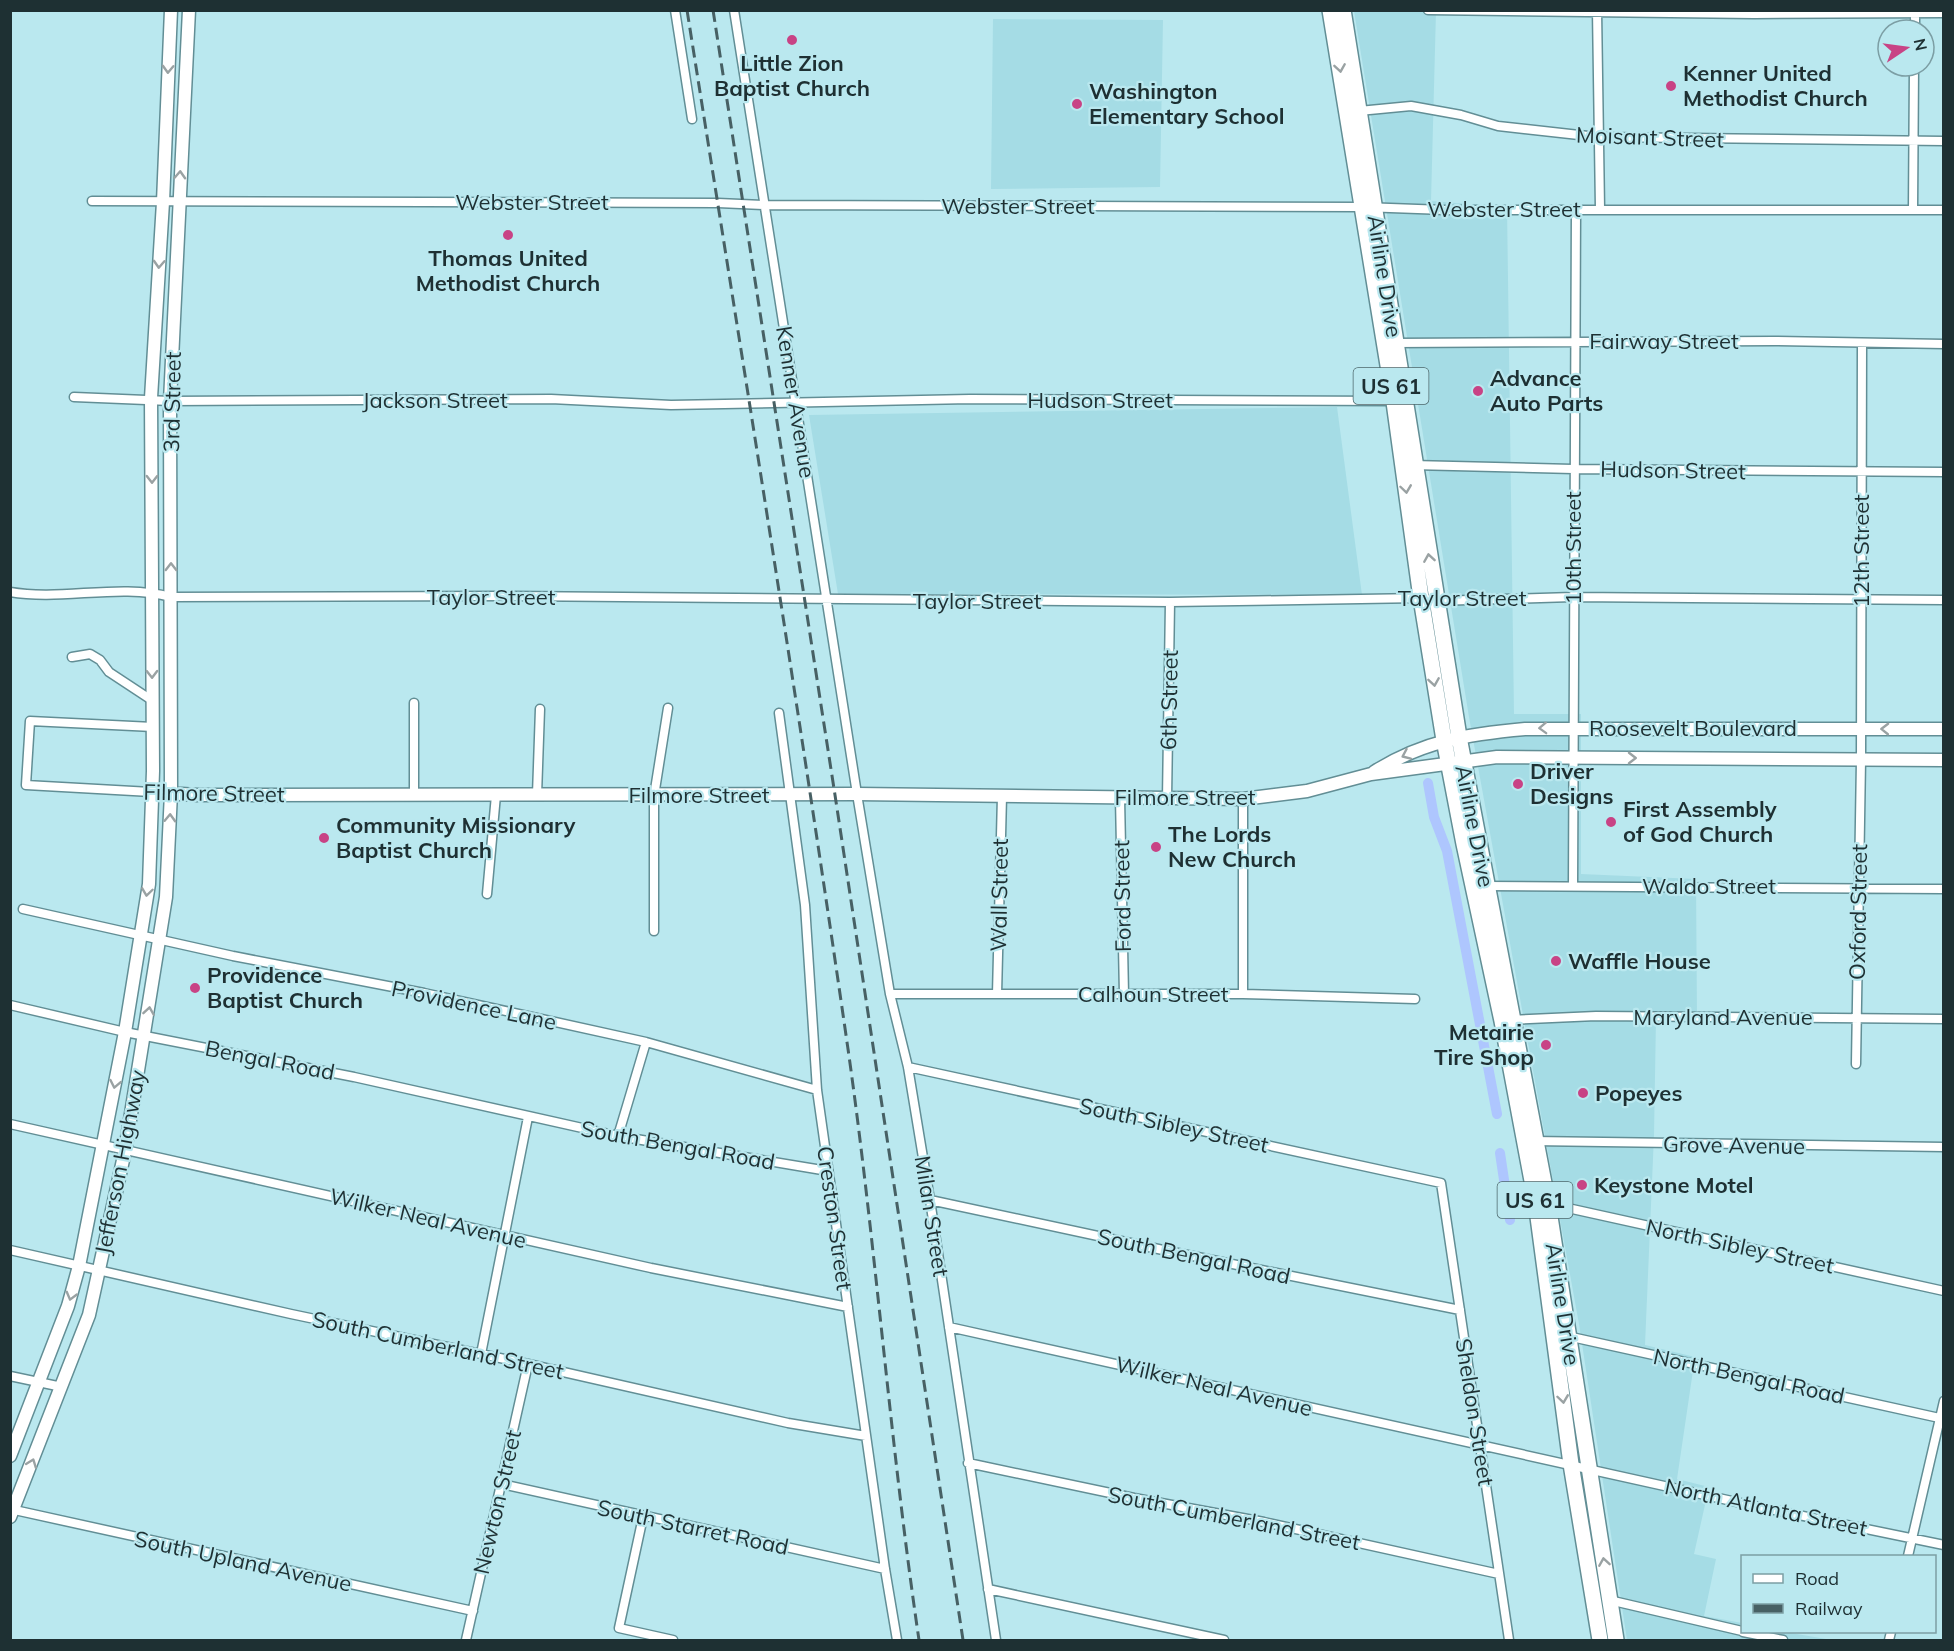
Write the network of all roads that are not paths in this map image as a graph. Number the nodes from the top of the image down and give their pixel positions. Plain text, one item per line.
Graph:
1 (171, 10) edge
2 (189, 10) edge
3 (675, 10) edge
4 (734, 10) edge
5 (1330, 10) edge
6 (1343, 10) edge
7 (1428, 10) edge
8 (1436, 11) edge
9 (1915, 11) edge
10 (1597, 12) edge
11 (1754, 12) edge
12 (1944, 13) edge
13 (1914, 78) edge
14 (1359, 111) junction
15 (692, 119) dead end
16 (1598, 138) junction
17 (1914, 141) junction
18 (1944, 141) edge
19 (92, 201) dead end
20 (163, 202) junction
21 (179, 202) junction
22 (763, 206) junction
23 (1369, 207) junction
24 (1600, 209) junction
25 (1576, 210) junction
26 (1913, 210) junction
27 (1944, 210) edge
28 (1574, 341) junction
29 (1390, 343) junction
30 (1863, 343) junction
31 (1944, 344) edge
32 (74, 397) dead end
33 (152, 399) junction
34 (170, 401) junction
35 (1399, 401) junction
36 (796, 403) junction
37 (1409, 465) junction
38 (1573, 469) junction
39 (1862, 472) junction
40 (1944, 472) edge
41 (152, 591) junction
42 (10, 592) edge
43 (171, 597) junction
44 (1573, 597) junction
45 (1420, 598) junction
46 (1861, 598) junction
47 (827, 600) junction
48 (1944, 600) edge
49 (1436, 601) junction
50 (1170, 602) junction
51 (72, 657) dead end
52 (153, 701) junction
53 (414, 703) dead end
54 (668, 708) dead end
55 (540, 709) dead end
56 (779, 713) dead end
57 (153, 727) junction
58 (1573, 727) junction
59 (1861, 728) junction
60 (1944, 729) edge
61 (1451, 739) junction
62 (1573, 758) junction
63 (1861, 760) junction
64 (1944, 760) edge
65 (1456, 762) junction
66 (1371, 774) junction
67 (152, 792) junction
68 (171, 793) junction
69 (790, 794) junction
70 (857, 794) junction
71 (414, 795) junction
72 (495, 795) junction
73 (537, 795) junction
74 (654, 796) junction
75 (1002, 796) junction
76 (1120, 798) junction
77 (1167, 799) junction
78 (1243, 799) junction
79 (1572, 886) junction
80 (1480, 887) junction
81 (1858, 887) junction
82 (1944, 889) edge
83 (487, 894) dead end
84 (23, 909) dead end
85 (654, 932) dead end
86 (141, 935) junction
87 (160, 940) junction
88 (890, 994) junction
89 (996, 994) junction
90 (1242, 994) junction
91 (1124, 995) junction
92 (1415, 999) dead end
93 (10, 1005) edge
94 (1856, 1018) junction
95 (1944, 1019) edge
96 (1508, 1020) junction
97 (125, 1032) junction
98 (145, 1035) junction
99 (646, 1042) junction
100 (1856, 1064) dead end
101 (908, 1067) junction
102 (817, 1090) junction
103 (528, 1117) junction
104 (10, 1124) edge
105 (618, 1136) junction
106 (1531, 1141) junction
107 (103, 1146) junction
108 (1944, 1147) edge
109 (125, 1150) junction
110 (828, 1171) junction
111 (1441, 1183) joint
112 (930, 1200) junction
113 (1542, 1203) junction
114 (504, 1235) junction
115 (10, 1250) edge
116 (79, 1266) junction
117 (99, 1270) junction
118 (1944, 1291) edge
119 (848, 1306) junction
120 (1460, 1310) junction
121 (949, 1327) junction
122 (1561, 1337) junction
123 (481, 1354) junction
124 (528, 1364) junction
125 (10, 1376) edge
126 (39, 1383) junction
127 (62, 1387) junction
128 (1944, 1401) edge
129 (1942, 1419) edge
130 (866, 1436) junction
131 (1479, 1445) junction
132 (10, 1456) edge
133 (968, 1463) junction
134 (1571, 1464) junction
135 (1589, 1468) junction
136 (502, 1485) junction
137 (11, 1512) edge
138 (643, 1517) junction
139 (1912, 1538) junction
140 (1944, 1545) edge
141 (1908, 1555) edge
142 (885, 1569) junction
143 (1499, 1574) junction
144 (988, 1589) junction
145 (1610, 1600) junction
146 (1593, 1602) junction
147 (473, 1611) junction
148 (1741, 1631) edge
149 (1751, 1633) edge
150 (466, 1641) edge
151 (673, 1641) edge
152 (897, 1641) edge
153 (996, 1641) edge
154 (1224, 1641) edge
155 (1509, 1641) edge
156 (1600, 1641) edge
157 (1616, 1641) edge
158 (1783, 1641) edge

1 -> 20 main road, 3rd Street
21 -> 2 main road, 3rd Street
3 - 15 street
4 - 22 street, Kenner Avenue
5 -> 23 highway, Airline Drive / US 61
6 - 14 highway, Airline Drive / US 61
7 - 8 street
8 - 10 street
9 - 11 street
9 - 12 street
10 - 11 street
10 - 16 street
13 - 17 street
14 - 16 street, Moisant Street
14 - 23 highway, Airline Drive / US 61
16 - 17 street, Moisant Street
16 - 24 street
17 - 18 street, Moisant Street
17 - 26 street
19 - 20 street, Webster Street
20 - 21 street, Webster Street
20 -> 33 main road, 3rd Street
21 - 22 street, Webster Street
21 - 34 main road, 3rd Street
22 - 23 street, Webster Street
22 - 36 street, Kenner Avenue
23 - 25 street, Webster Street
23 - 29 highway, Airline Drive / US 61
24 - 25 street, Webster Street
24 - 26 street, Webster Street
25 - 28 street, 10th Street
26 - 27 street, Webster Street
28 - 29 street, Fairway Street
28 - 30 street, Fairway Street
28 - 38 street, 10th Street
29 - 35 highway, Airline Drive / US 61
30 - 31 street, Fairway Street
30 - 39 street, 12th Street
32 - 33 street, Jackson Street
33 - 34 street, Jackson Street
33 -> 41 main road, 3rd Street
34 - 36 street, Jackson Street
43 -> 34 main road, 3rd Street
35 - 36 street, Hudson Street
35 - 37 highway, Airline Drive / US 61
36 - 47 street, Kenner Avenue
37 - 38 street, Hudson Street
37 -> 45 highway, Airline Drive / US 61
49 -> 37 highway, Airline Drive / US 61
38 - 39 street, Hudson Street
38 - 44 street, 10th Street
39 - 40 street, Hudson Street
39 - 46 street, 12th Street
41 - 42 street, Taylor Street
41 - 43 street, Taylor Street
41 -> 52 main road, 3rd Street
43 - 47 street, Taylor Street
43 - 68 main road, 3rd Street
44 - 46 street, Taylor Street
44 - 49 street, Taylor Street
44 - 58 street, 10th Street
45 - 49 street, Taylor Street
45 - 50 street, Taylor Street
45 -> 61 highway, Airline Drive / US 61
46 - 48 street, Taylor Street
46 - 59 street, 12th Street
47 - 50 street, Taylor Street
47 - 70 street, Kenner Avenue
49 - 61 highway, Airline Drive / US 61
50 - 77 street, 6th Street
51 - 52 street
52 - 57 main road, 3rd Street
53 - 71 street
54 - 74 street
55 - 73 street
56 - 69 street, Creston Street
57 - 67 main road, 3rd Street
57 - 67 street, Filmore Street
58 - 59 main road, Roosevelt Boulevard
58 -> 61 main road, Roosevelt Boulevard
58 - 62 street, 10th Street
60 -> 59 main road, Roosevelt Boulevard
59 - 63 street, 12th Street
61 - 65 highway, Airline Drive / US 61
61 -> 66 main road, Filmore Street
62 -> 63 main road, Roosevelt Boulevard
62 - 65 main road, Roosevelt Boulevard
62 - 79 street, 10th Street
63 - 64 main road, Roosevelt Boulevard
63 - 81 street, Oxford Street
65 - 66 main road, Filmore Street
65 - 80 highway, Airline Drive / US 61
66 - 78 main road, Filmore Street
67 - 68 main road, Filmore Street
67 -> 86 main road, Jefferson Highway
68 - 71 main road, Filmore Street
87 -> 68 main road, Jefferson Highway
69 - 70 main road, Filmore Street
69 - 74 main road, Filmore Street
69 - 102 street, Creston Street
70 - 75 main road, Filmore Street
70 - 88 street, Milan Street
71 - 72 main road, Filmore Street
72 - 73 main road, Filmore Street
72 - 83 street
73 - 74 main road, Filmore Street
74 - 85 street
75 - 76 main road, Filmore Street
75 - 89 street, Wall Street
76 - 77 main road, Filmore Street
76 - 91 street, Ford Street
77 - 78 main road, Filmore Street
78 - 90 street
79 - 80 street, Waldo Street
79 - 81 street, Waldo Street
80 - 96 highway, Airline Drive / US 61
81 - 82 street, Waldo Street
81 - 94 street, Oxford Street
84 - 86 street, Providence Lane
86 - 87 street, Providence Lane
86 - 97 main road, Jefferson Highway
98 -> 87 main road, Jefferson Highway
87 - 99 street, Providence Lane
88 - 89 street, Calhoun Street
88 - 101 street, Milan Street
89 - 91 street, Calhoun Street
90 - 91 street, Calhoun Street
90 - 92 street, Calhoun Street
93 - 97 street, Bengal Road
94 - 95 street, Maryland Avenue
94 - 96 street, Maryland Avenue
94 - 100 street, Oxford Street
96 - 106 highway, Airline Drive / US 61
97 - 98 street, Bengal Road
97 -> 107 main road, Jefferson Highway
98 - 103 street, Bengal Road
98 - 109 main road, Jefferson Highway
99 - 102 street, Providence Lane
99 - 105 street
101 - 111 street, South Sibley Street
101 - 112 street, Milan Street
102 - 110 street, Creston Street
103 - 105 street, South Bengal Road
103 - 114 street
104 - 107 street, Wilker Neal Avenue
105 - 110 street, South Bengal Road
106 - 108 street, Grove Avenue
106 - 113 highway, Airline Drive / US 61
107 - 109 street, Wilker Neal Avenue
107 - 116 main road, Jefferson Highway
109 - 114 street, Wilker Neal Avenue
109 - 117 main road, Jefferson Highway
110 - 119 street, Creston Street
111 - 120 street, Sheldon Street
112 - 120 street, South Bengal Road
112 - 121 street, Milan Street
113 - 118 street, North Sibley Street
113 - 122 highway, Airline Drive / US 61
114 - 119 street, Wilker Neal Avenue
114 - 123 street
115 - 116 street, South Cumberland Street
116 - 117 street, South Cumberland Street
116 -> 126 main road, Jefferson Highway
117 - 123 street, South Cumberland Street
117 - 127 main road, Jefferson Highway
119 - 130 street, Creston Street
120 - 131 street, Sheldon Street
121 - 131 street, Wilker Neal Avenue
121 - 133 street, Milan Street
122 - 129 street, North Bengal Road
122 -> 134 highway, Airline Drive / US 61
122 - 135 highway, Airline Drive / US 61
123 - 124 street, South Cumberland Street
124 - 130 street, South Cumberland Street
124 - 136 street, Newton Street
125 - 126 street
126 - 127 street
126 - 132 main road, Jefferson Highway
137 -> 127 main road, Jefferson Highway
128 - 129 street
129 - 139 street
130 - 142 street, Creston Street
131 - 134 street, Wilker Neal Avenue
131 - 143 street, Sheldon Street
133 - 143 street, South Cumberland Street
133 - 144 street, Milan Street
134 - 135 street, North Atlanta Street
134 - 146 highway, Airline Drive / US 61
135 - 139 street, North Atlanta Street
145 -> 135 highway, Airline Drive / US 61
136 - 138 street, South Starret Road
136 - 147 street, Newton Street
137 - 147 street, South Upland Avenue
138 - 142 street, South Starret Road
138 - 151 street
139 - 140 street, North Atlanta Street
139 - 141 street
142 - 152 street, Creston Street
143 - 155 street, Sheldon Street
144 - 153 street, Milan Street
144 - 154 street
145 - 146 street
145 - 148 street
145 - 157 highway, Airline Drive / US 61
146 - 156 highway, Airline Drive / US 61
147 - 150 street, Newton Street
149 - 158 street

